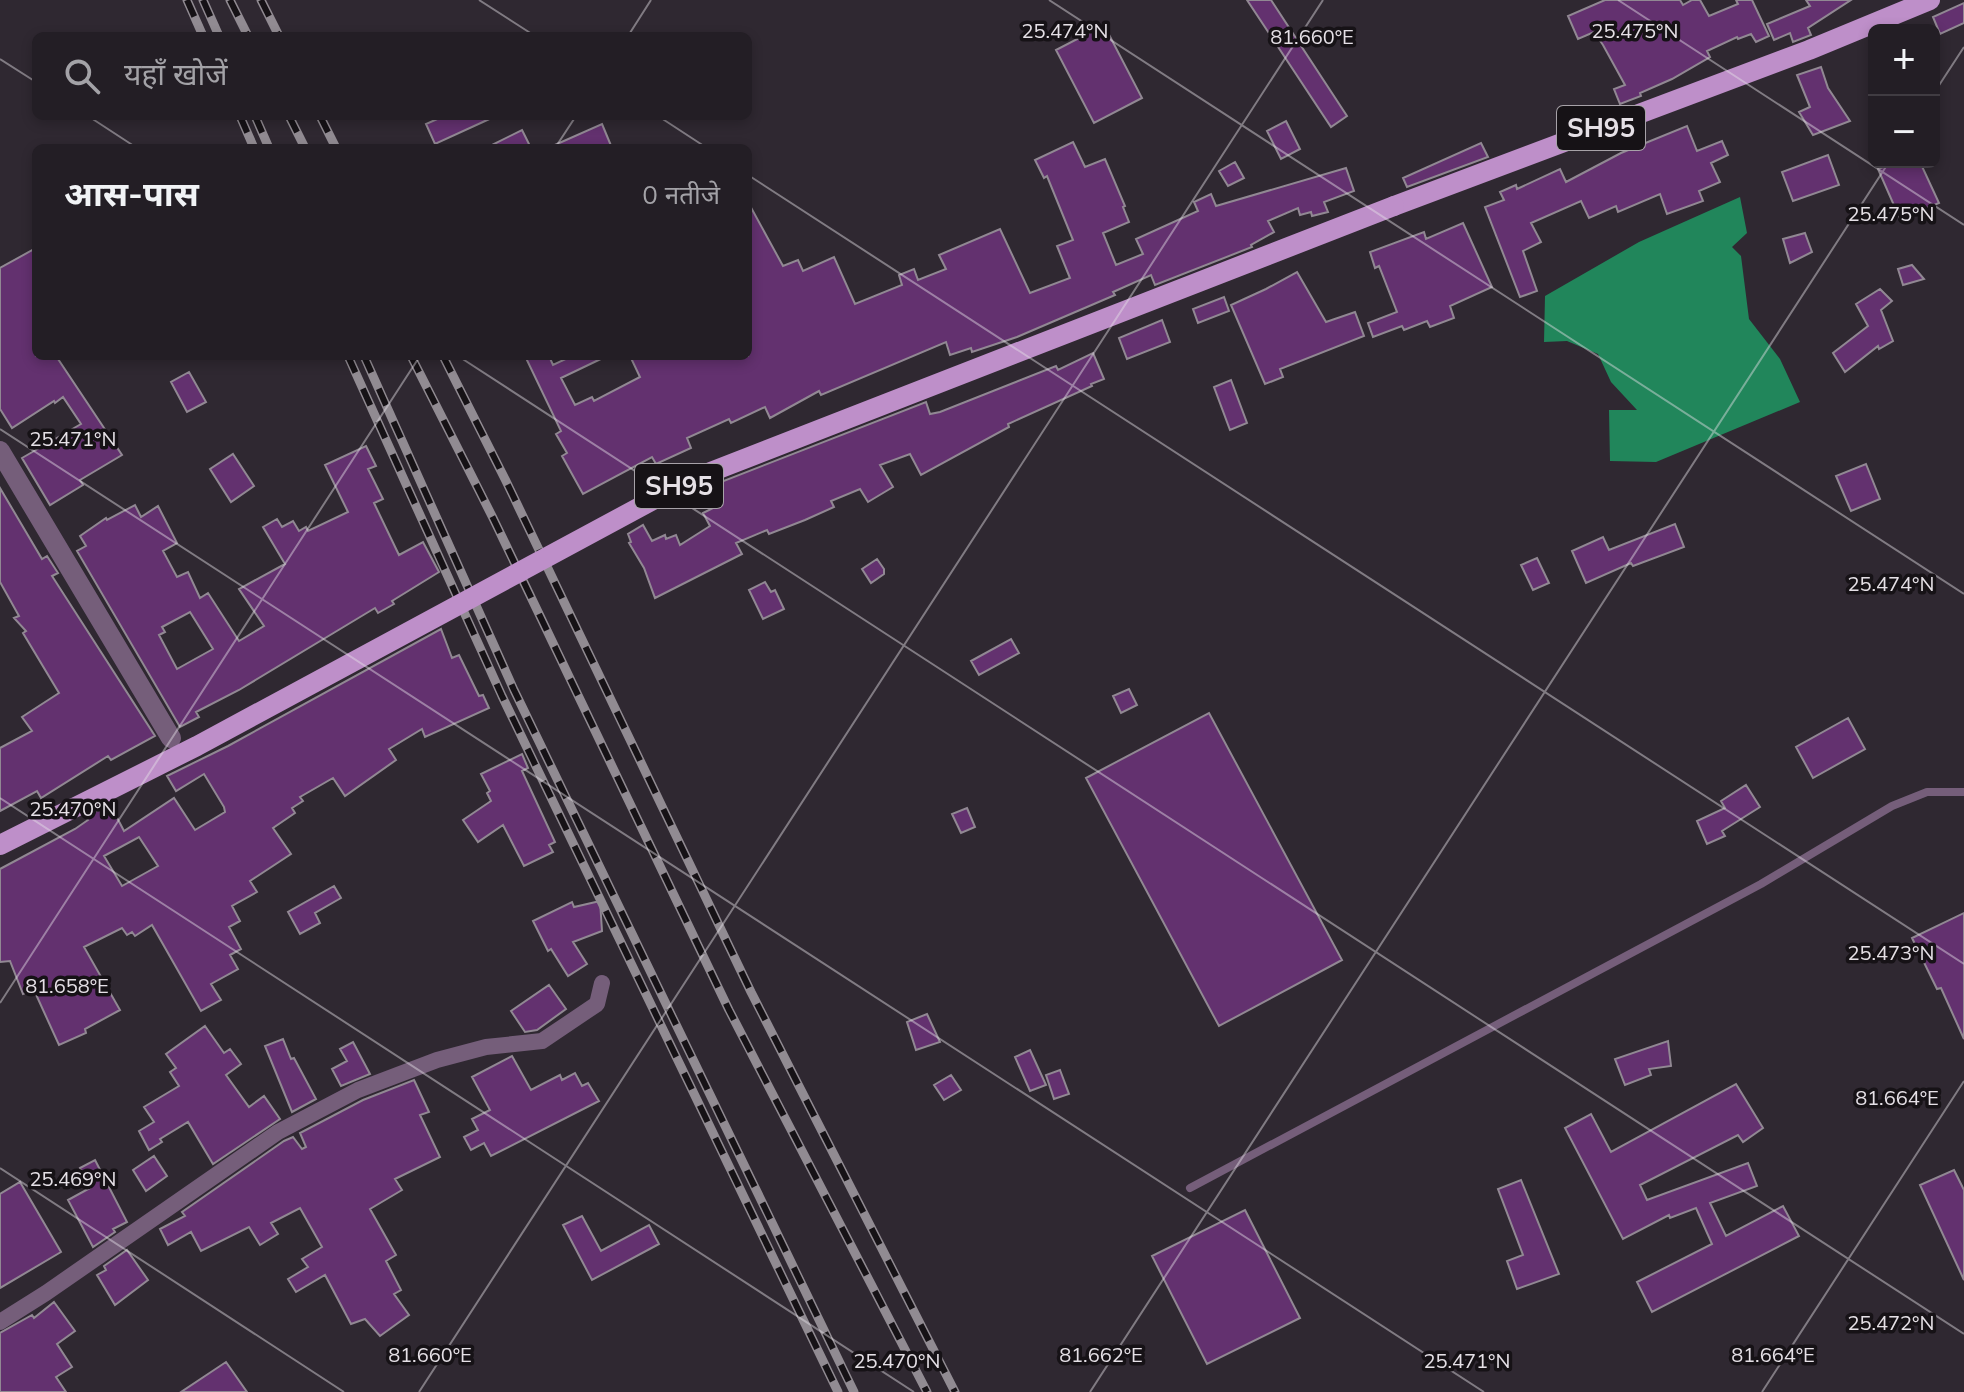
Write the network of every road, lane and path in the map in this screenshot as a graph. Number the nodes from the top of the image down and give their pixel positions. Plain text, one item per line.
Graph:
1 (1904, 0) edge
2 (1930, 0) edge
3 (1890, 17) junction
4 (0, 451) edge
5 (171, 738) dead end
6 (1964, 792) edge
7 (0, 845) edge
8 (602, 983) dead end
9 (1190, 1188) dead end
10 (0, 1322) edge

1 - 3 street
2 - 3 main road, SH95
3 - 7 main road, SH95, bridge
4 - 5 street
6 - 9 lane
8 - 10 street

